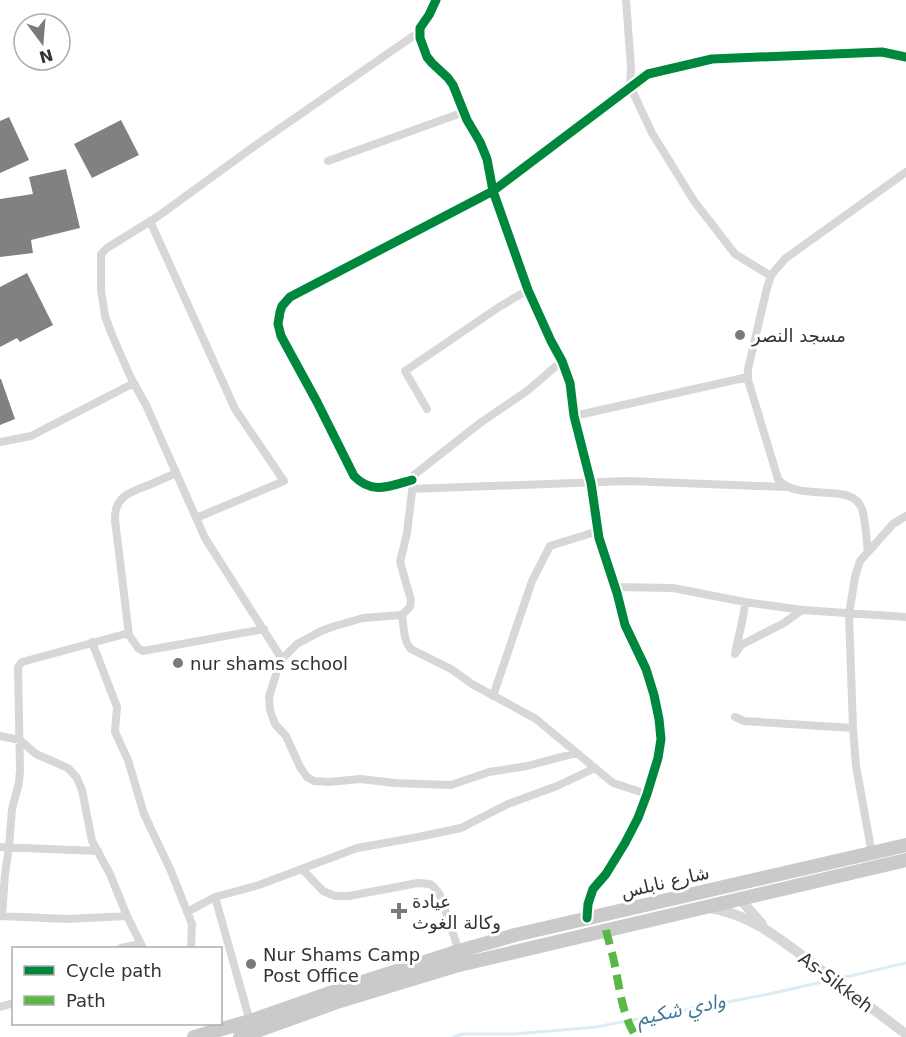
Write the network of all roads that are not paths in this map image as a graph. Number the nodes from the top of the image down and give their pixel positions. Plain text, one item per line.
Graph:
1 (436, 0) edge
2 (626, 0) edge
3 (419, 32) junction
4 (906, 57) edge
5 (630, 86) junction
6 (464, 112) junction
7 (328, 161) dead end
8 (906, 172) edge
9 (493, 191) junction
10 (150, 221) junction
11 (771, 276) junction
12 (528, 290) junction
13 (562, 361) junction
14 (747, 377) junction
15 (134, 383) junction
16 (427, 409) dead end
17 (574, 416) junction
18 (0, 442) edge
19 (176, 473) junction
20 (591, 483) junction
21 (412, 485) junction
22 (787, 487) junction
23 (906, 516) edge
24 (196, 518) junction
25 (598, 531) junction
26 (868, 551) junction
27 (615, 587) junction
28 (746, 602) junction
29 (802, 610) junction
30 (849, 614) junction
31 (402, 615) junction
32 (906, 617) edge
33 (264, 629) junction
34 (129, 635) junction
35 (92, 642) junction
36 (282, 659) junction
37 (494, 696) junction
38 (735, 717) dead end
39 (853, 728) junction
40 (0, 736) edge
41 (21, 740) junction
42 (576, 753) junction
43 (595, 768) junction
44 (647, 794) junction
45 (906, 845) edge
46 (5, 847) edge
47 (98, 851) junction
48 (872, 854) junction
49 (906, 860) edge
50 (302, 869) junction
51 (215, 897) junction
52 (739, 898) junction
53 (703, 907) junction
54 (187, 912) junction
55 (1, 916) edge
56 (128, 916) junction
57 (586, 918) junction
58 (766, 929) junction
59 (142, 946) edge
60 (191, 947) edge
61 (459, 951) junction
62 (200, 1031) edge
63 (249, 1032) edge
64 (906, 1034) edge

1 - 3 street
2 - 5 street
3 - 6 street
3 - 10 street
4 - 5 street
5 - 9 street
5 - 11 street
6 - 7 street
6 - 9 street
8 - 11 street
9 - 12 street
9 - 21 street
10 - 15 street
10 - 24 street
11 - 14 street
12 - 13 street
12 - 16 street
13 - 17 street
13 - 21 street
14 - 17 street
14 - 22 street
15 - 18 street
15 - 19 street
17 - 20 street
19 - 24 street
19 - 34 street
20 - 21 street
20 - 22 street
20 - 25 street
21 - 31 street
22 - 26 street
23 - 26 street
24 - 33 street
25 - 27 street
25 - 37 street
26 - 30 street
27 - 28 street
27 - 44 street
28 - 29 street
28 - 29 street
29 - 30 street
30 - 32 street
30 - 39 street
31 - 36 street
31 - 37 street
33 - 34 street
33 - 36 street
34 - 35 street
35 - 41 street
35 - 54 street
36 - 42 street
37 - 42 street
38 - 39 street
39 - 48 street
40 - 41 street
41 - 46 street
41 - 47 street
42 - 43 street
43 - 44 street
43 - 50 street
44 - 57 street
45 - 48 main road, شارع نابلس
46 - 47 street
46 - 55 street
47 - 56 street
48 - 57 main road, شارع نابلس
49 - 52 main road, شارع نابلس
50 - 51 street
50 - 61 street
51 - 54 street
51 - 63 street
52 - 53 main road, شارع نابلس
52 - 58 street
53 - 58 street
53 - 63 main road, شارع نابلس
54 - 60 street
55 - 56 street
56 - 59 street
57 - 61 main road, شارع نابلس
58 - 64 street, As-Sikkeh
61 - 63 main road, شارع نابلس
62 - 63 main road, شارع نابلس

